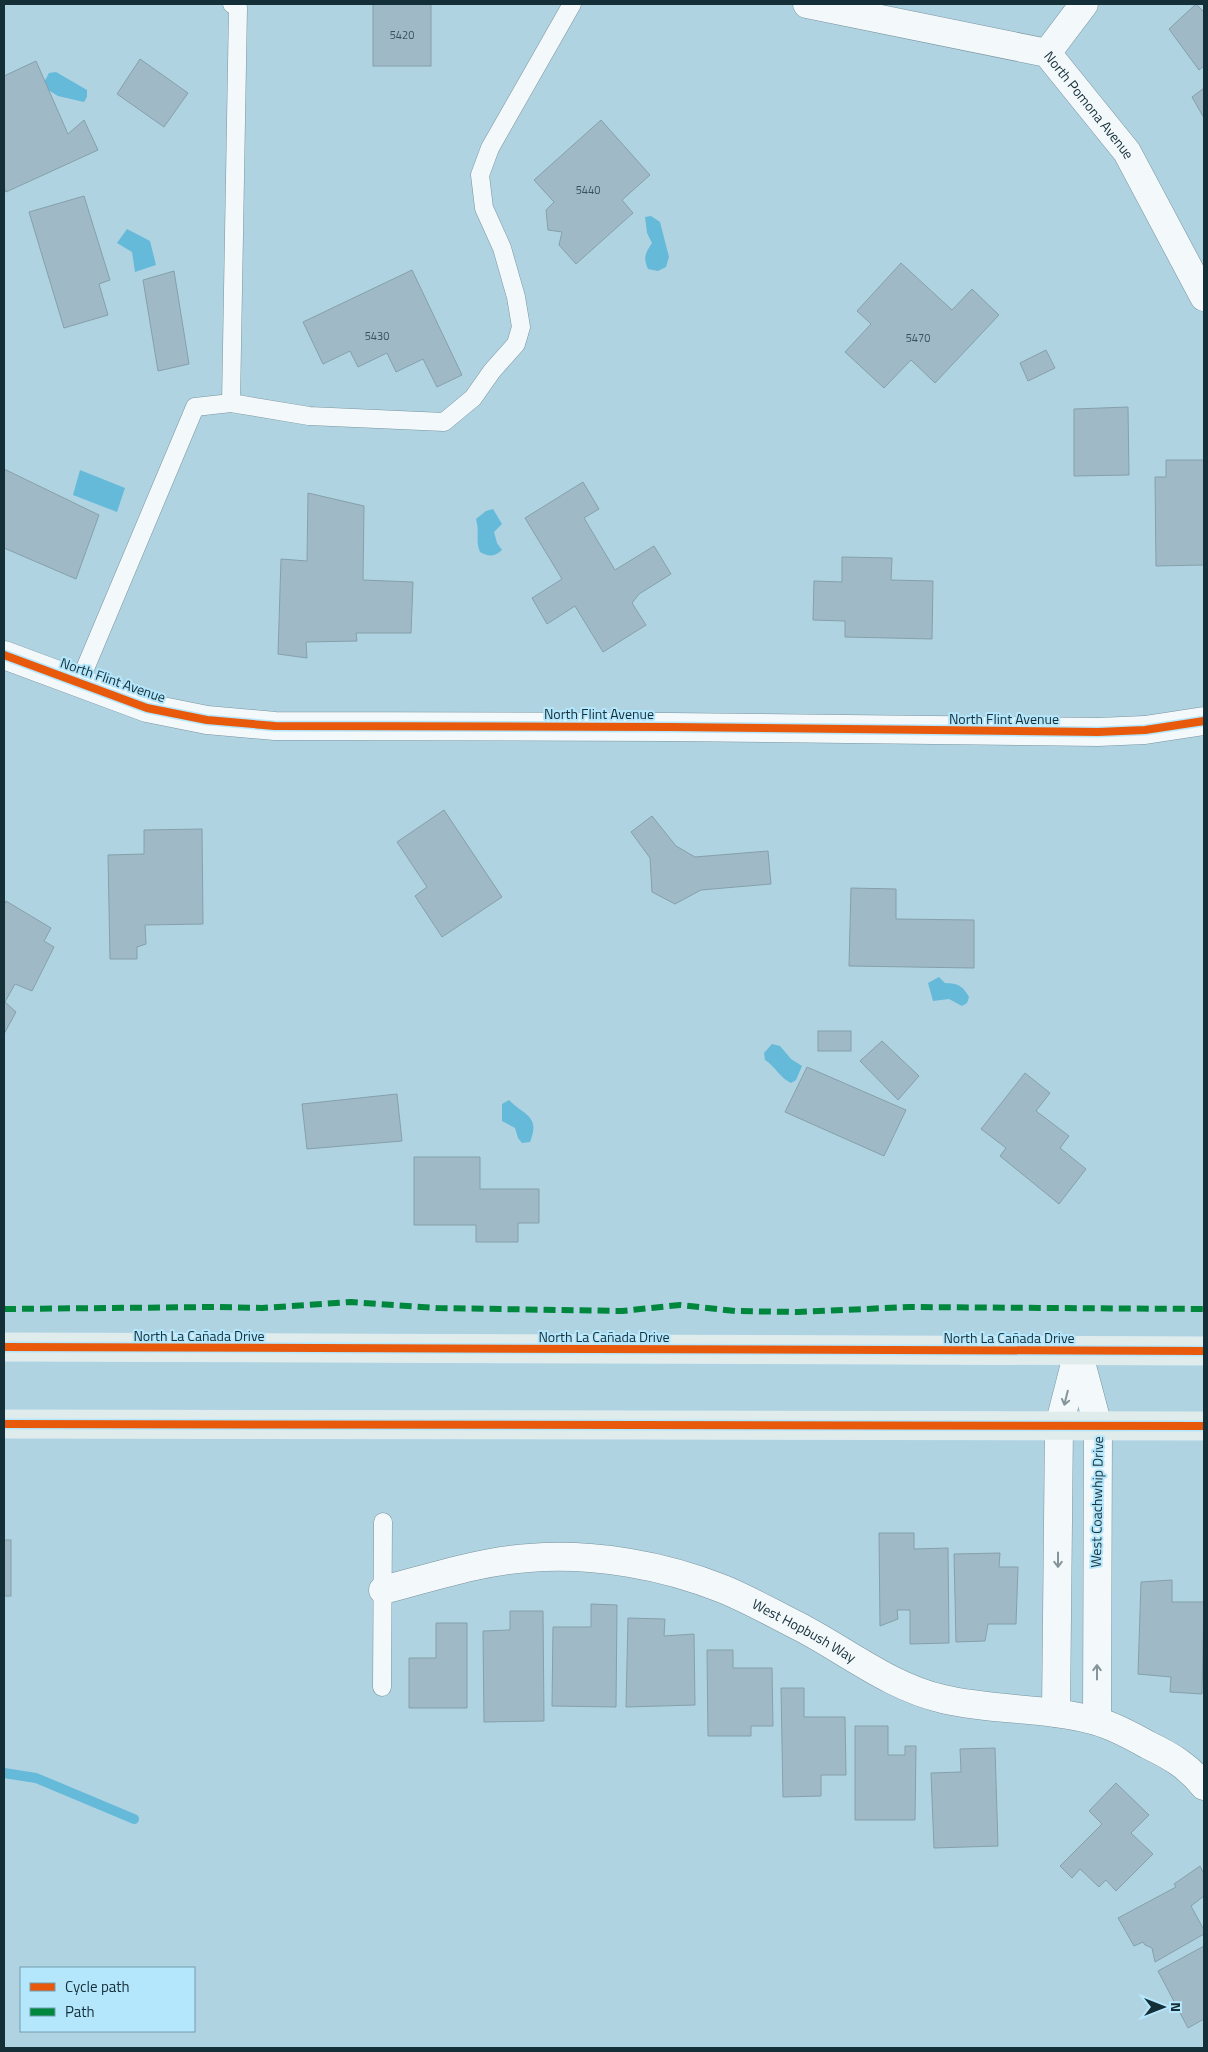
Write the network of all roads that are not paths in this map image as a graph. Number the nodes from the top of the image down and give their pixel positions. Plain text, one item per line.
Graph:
1 (232, 4) edge
2 (572, 4) edge
3 (807, 4) edge
4 (1084, 4) edge
5 (1047, 53) junction
6 (1204, 297) edge
7 (231, 403) junction
8 (4, 655) edge
9 (79, 683) junction
10 (1204, 721) edge
11 (4, 1347) edge
12 (1078, 1351) junction
13 (1204, 1352) edge
14 (4, 1424) edge
15 (1059, 1426) junction
16 (1098, 1426) junction
17 (1204, 1426) edge
18 (383, 1522) dead end
19 (383, 1590) junction
20 (382, 1687) dead end
21 (1056, 1713) junction
22 (1097, 1721) junction
23 (1204, 1786) edge

1 - 7 lane
2 - 7 lane
3 - 5 street, North Pomona Avenue
4 - 5 street
5 - 6 street, North Pomona Avenue
7 - 9 lane
8 - 9 street, North Flint Avenue
9 - 10 street, North Flint Avenue
11 - 12 main road, North La Cañada Drive
12 - 13 main road, North La Cañada Drive
12 -> 15 street
12 - 16 street, West Coachwhip Drive
14 - 15 main road
15 - 16 main road
15 -> 21 street
16 - 17 main road
22 -> 16 street, West Coachwhip Drive
18 - 19 lane
19 - 20 lane
19 - 21 street, West Hopbush Way
21 - 22 street, West Hopbush Way
22 - 23 street, West Hopbush Way

